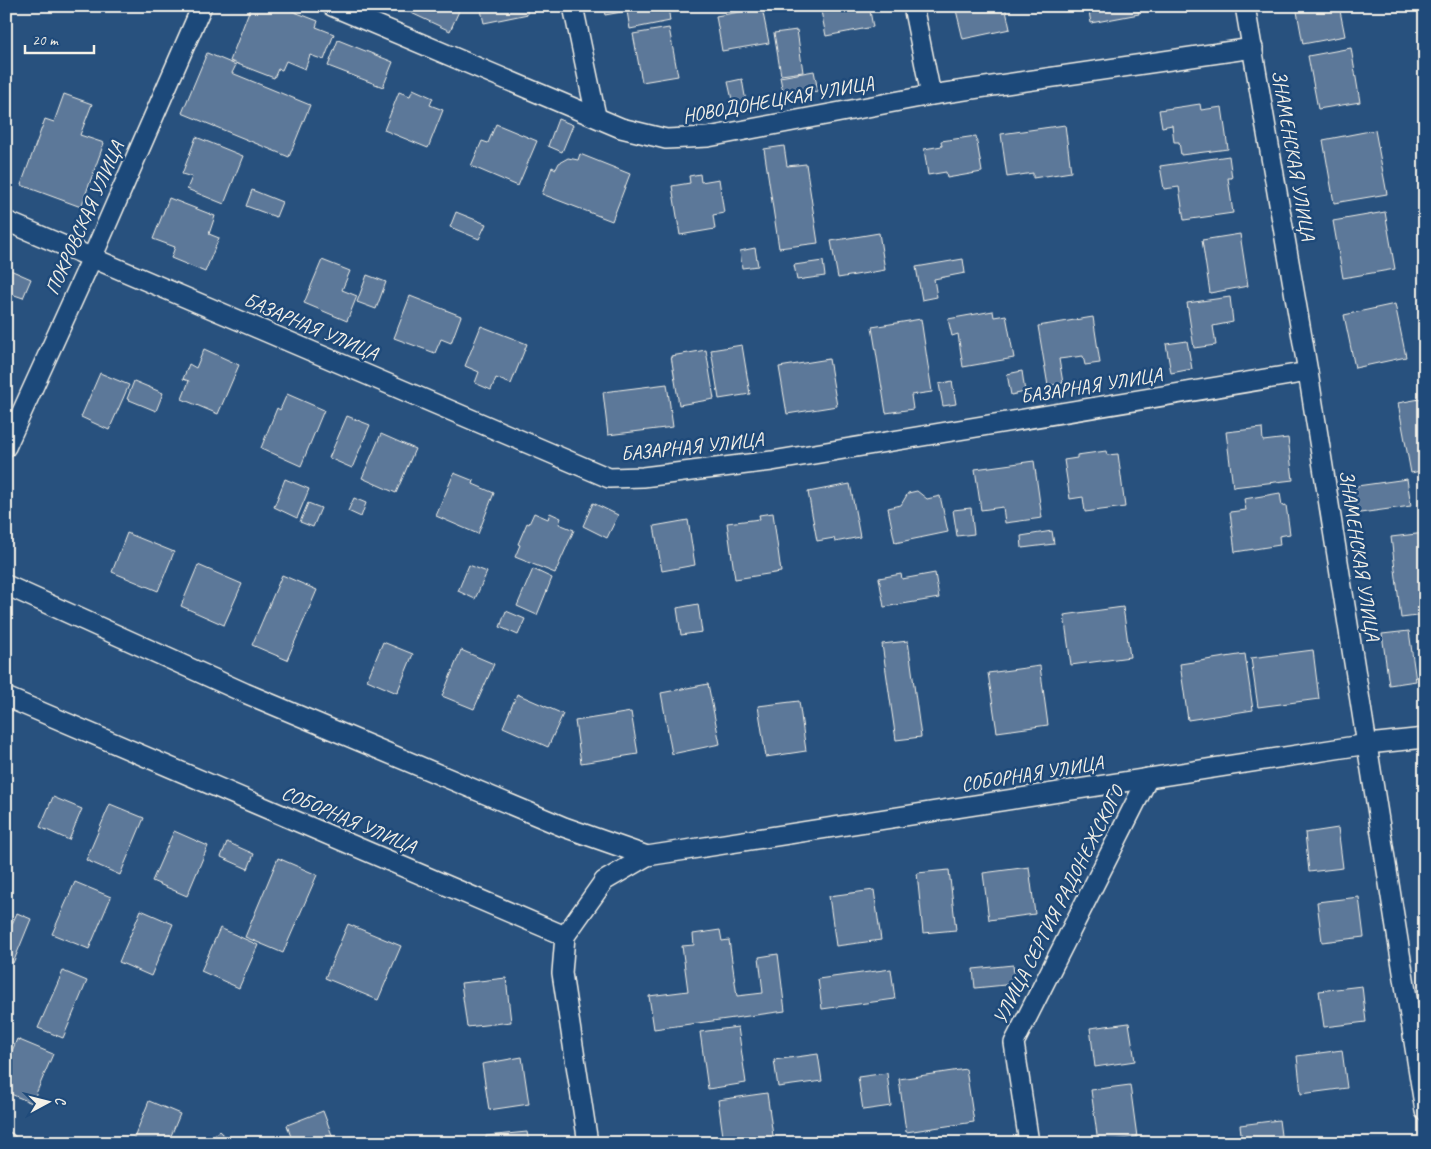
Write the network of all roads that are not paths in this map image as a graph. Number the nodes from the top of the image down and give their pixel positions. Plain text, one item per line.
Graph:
1 (202, 6) edge
2 (332, 6) edge
3 (573, 6) edge
4 (913, 6) edge
5 (1245, 6) edge
6 (1253, 48) junction
7 (932, 95) junction
8 (596, 116) junction
9 (6, 221) edge
10 (92, 258) junction
11 (1308, 372) junction
12 (6, 448) edge
13 (6, 585) edge
14 (6, 697) edge
15 (1425, 738) edge
16 (1368, 744) junction
17 (1148, 778) junction
18 (647, 856) junction
19 (565, 936) junction
20 (1425, 1111) edge
21 (588, 1143) edge
22 (1029, 1143) edge

1 - 10 street, ПОКРОВСКАЯ УЛИЦА
2 - 8 street, НОВОДОНЕЦКАЯ УЛИЦА
3 - 8 street
4 - 7 street
5 - 6 street, ЗНАМЕНСКАЯ УЛИЦА
6 - 7 street, НОВОДОНЕЦКАЯ УЛИЦА
6 - 11 street, ЗНАМЕНСКАЯ УЛИЦА
7 - 8 street, НОВОДОНЕЦКАЯ УЛИЦА
9 - 10 street, БАЗАРНАЯ УЛИЦА
10 - 11 street, БАЗАРНАЯ УЛИЦА
10 - 12 street, ПОКРОВСКАЯ УЛИЦА
11 - 16 street, ЗНАМЕНСКАЯ УЛИЦА
13 - 18 street, СОБОРНАЯ УЛИЦА
14 - 19 street, СОБОРНАЯ УЛИЦА
15 - 16 street, СОБОРНАЯ УЛИЦА
16 - 17 street, СОБОРНАЯ УЛИЦА
16 - 20 street, ЗНАМЕНСКАЯ УЛИЦА
17 - 18 street, СОБОРНАЯ УЛИЦА
17 - 22 street, УЛИЦА СЕРГИЯ РАДОНЕЖСКОГО
18 - 19 street, СОБОРНАЯ УЛИЦА
19 - 21 street

